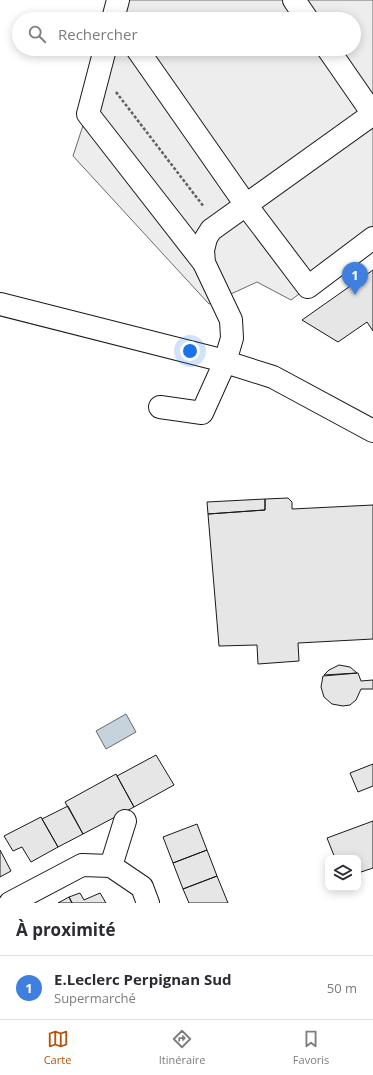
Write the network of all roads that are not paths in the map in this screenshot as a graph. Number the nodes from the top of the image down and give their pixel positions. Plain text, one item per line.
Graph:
1 (294, 0) edge
2 (302, 12) edge
3 (103, 56) edge
4 (142, 56) edge
5 (333, 56) edge
6 (373, 114) edge
7 (246, 205) junction
8 (373, 238) edge
9 (204, 263) junction
10 (0, 304) edge
11 (225, 362) junction
12 (160, 407) dead end
13 (373, 431) edge
14 (125, 821) dead end
15 (111, 866) junction
16 (10, 903) edge
17 (148, 903) edge

1 - 2 street
3 - 9 street
4 - 7 street
5 - 6 street
6 - 7 street
7 - 8 street
7 - 9 street
9 - 11 street
10 - 11 street
11 - 12 street
11 - 13 street
14 - 15 street
15 - 16 street
15 - 17 street

